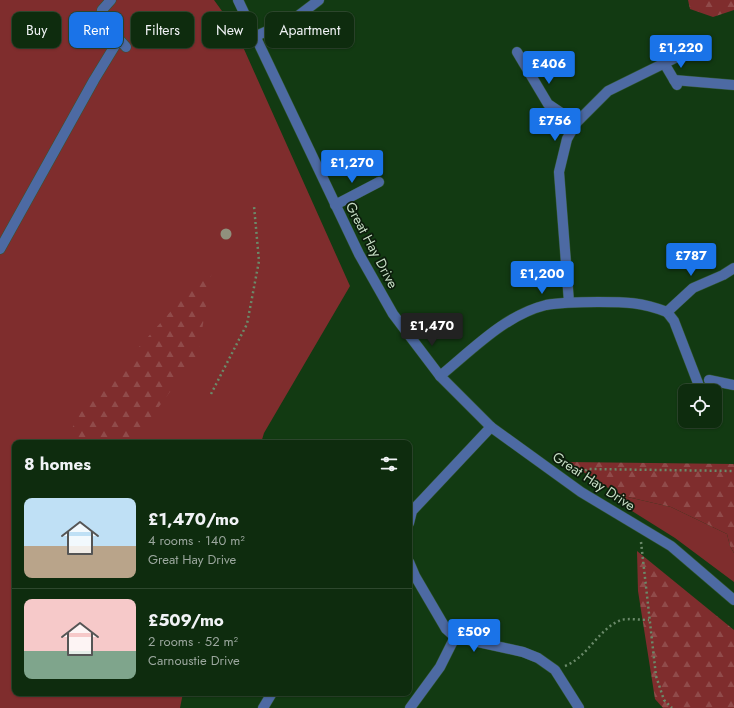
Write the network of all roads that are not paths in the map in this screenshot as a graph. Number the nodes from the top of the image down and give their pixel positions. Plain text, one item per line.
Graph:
1 (238, 0) edge
2 (319, 0) edge
3 (106, 1) edge
4 (244, 12) edge
5 (257, 36) edge
6 (257, 38) edge
7 (516, 52) dead end
8 (683, 54) dead end
9 (664, 62) junction
10 (734, 85) edge
11 (576, 122) junction
12 (379, 182) dead end
13 (335, 205) junction
14 (0, 249) edge
15 (734, 268) edge
16 (569, 302) junction
17 (667, 312) junction
18 (440, 376) junction
19 (699, 384) edge
20 (705, 384) edge
21 (734, 386) edge
22 (491, 427) junction
23 (412, 511) edge
24 (412, 569) edge
25 (734, 600) edge
26 (456, 637) junction
27 (270, 696) edge
28 (263, 708) edge
29 (410, 708) edge
30 (579, 708) edge

1 - 4 street, Great Hay Drive
2 - 5 street
3 - 14 street
6 - 13 street, Great Hay Drive
7 - 11 street
8 - 9 street
9 - 10 street
9 - 11 street
11 - 16 street
12 - 13 street
13 - 18 street, Great Hay Drive
15 - 17 street
16 - 17 street
16 - 18 street
17 - 19 street
18 - 22 street, Great Hay Drive
20 - 21 street
22 - 23 street
22 - 25 street, Great Hay Drive
24 - 26 street
26 - 29 street
26 - 30 street
27 - 28 street

